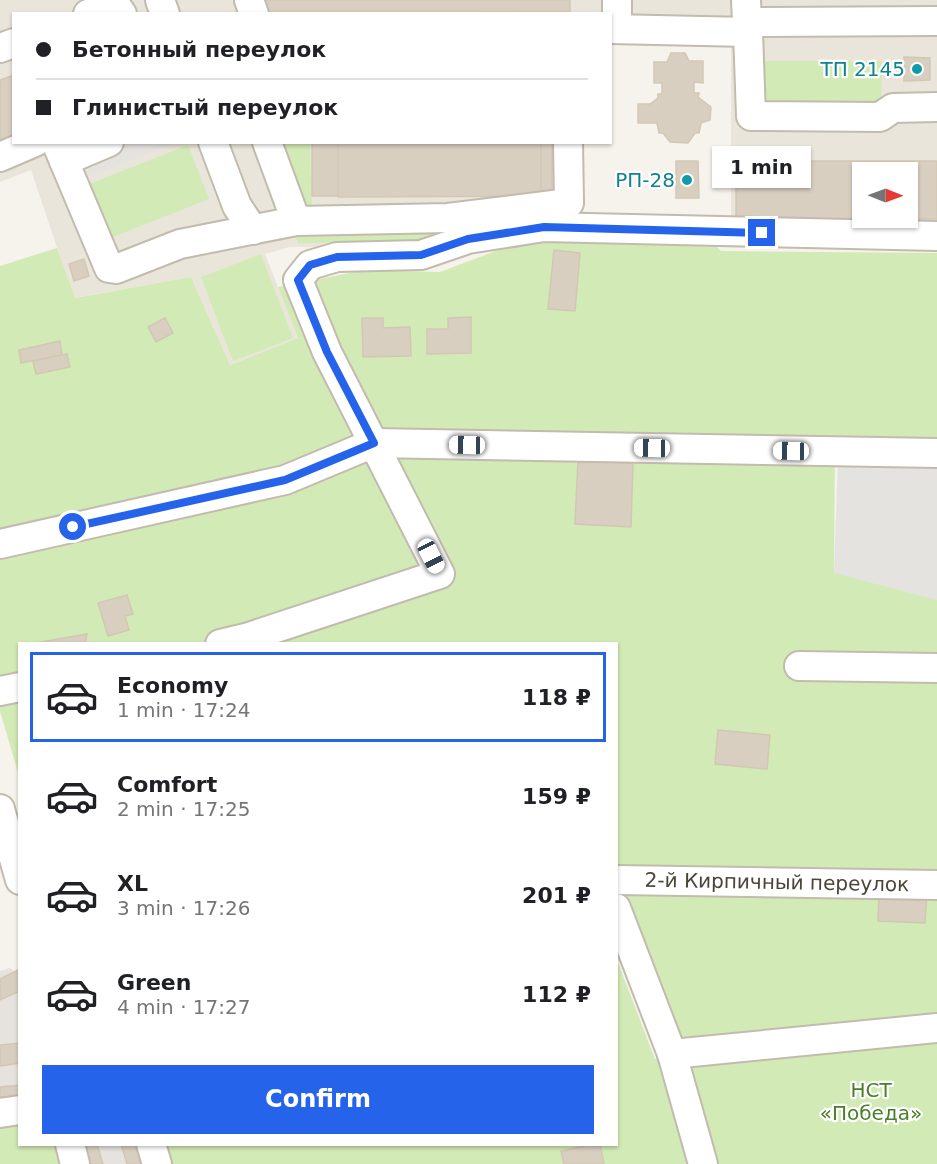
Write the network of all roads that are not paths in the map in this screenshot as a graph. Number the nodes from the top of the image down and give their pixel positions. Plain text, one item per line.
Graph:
1 (617, 0) edge
2 (93, 12) edge
3 (121, 12) edge
4 (747, 18) edge
5 (937, 21) edge
6 (614, 28) edge
7 (937, 107) edge
8 (30, 144) edge
9 (99, 144) edge
10 (214, 144) edge
11 (268, 144) edge
12 (568, 144) edge
13 (60, 152) edge
14 (0, 156) edge
15 (296, 221) junction
16 (253, 230) junction
17 (937, 236) edge
18 (374, 443) junction
19 (937, 453) edge
20 (0, 544) edge
21 (228, 642) edge
22 (799, 666) dead end
23 (937, 668) edge
24 (18, 687) edge
25 (0, 691) edge
26 (0, 809) edge
27 (15, 850) edge
28 (18, 868) edge
29 (618, 880) edge
30 (937, 885) edge
31 (618, 913) edge
32 (937, 1028) edge
33 (672, 1054) junction
34 (18, 1110) edge
35 (0, 1113) edge
36 (70, 1146) edge
37 (152, 1146) edge
38 (75, 1164) edge
39 (157, 1164) edge
40 (703, 1164) edge

1 - 6 street
2 - 3 street
4 - 5 street
4 - 6 street
4 - 7 street
8 - 14 street
9 - 13 street
10 - 16 street
11 - 15 street
12 - 15 street
13 - 16 street
15 - 16 street
17 - 18 street
18 - 19 street
18 - 20 street
18 - 21 street
22 - 23 street
24 - 25 street
26 - 27 street
27 - 28 street
29 - 30 street, 2-й Кирпичный переулок
31 - 33 street
32 - 33 street
33 - 40 street
34 - 35 street
36 - 38 street
37 - 39 street

